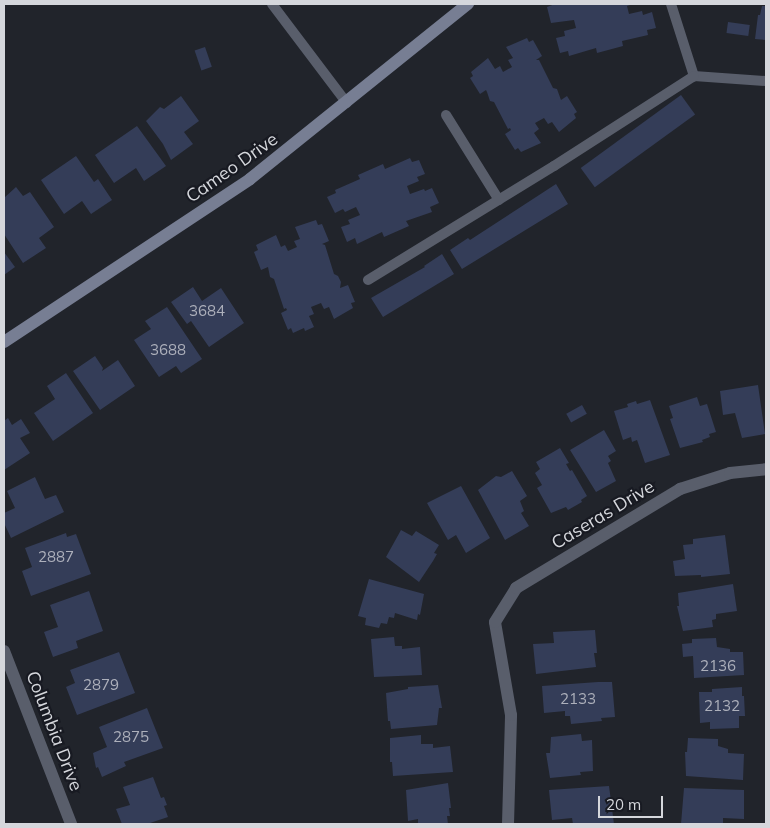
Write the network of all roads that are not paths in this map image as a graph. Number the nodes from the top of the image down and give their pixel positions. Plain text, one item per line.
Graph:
1 (272, 4) edge
2 (468, 4) edge
3 (671, 4) edge
4 (694, 76) junction
5 (766, 81) edge
6 (347, 103) junction
7 (446, 115) dead end
8 (499, 200) junction
9 (368, 280) dead end
10 (4, 342) edge
11 (766, 469) edge
12 (4, 651) edge
13 (71, 824) edge
14 (508, 824) edge

1 - 6 lane
2 - 6 street, Cameo Drive
3 - 4 lane
4 - 5 lane
4 - 8 lane
6 - 10 street, Cameo Drive
7 - 8 lane
8 - 9 lane
11 - 14 street, Caseras Drive
12 - 13 street, Columbia Drive

